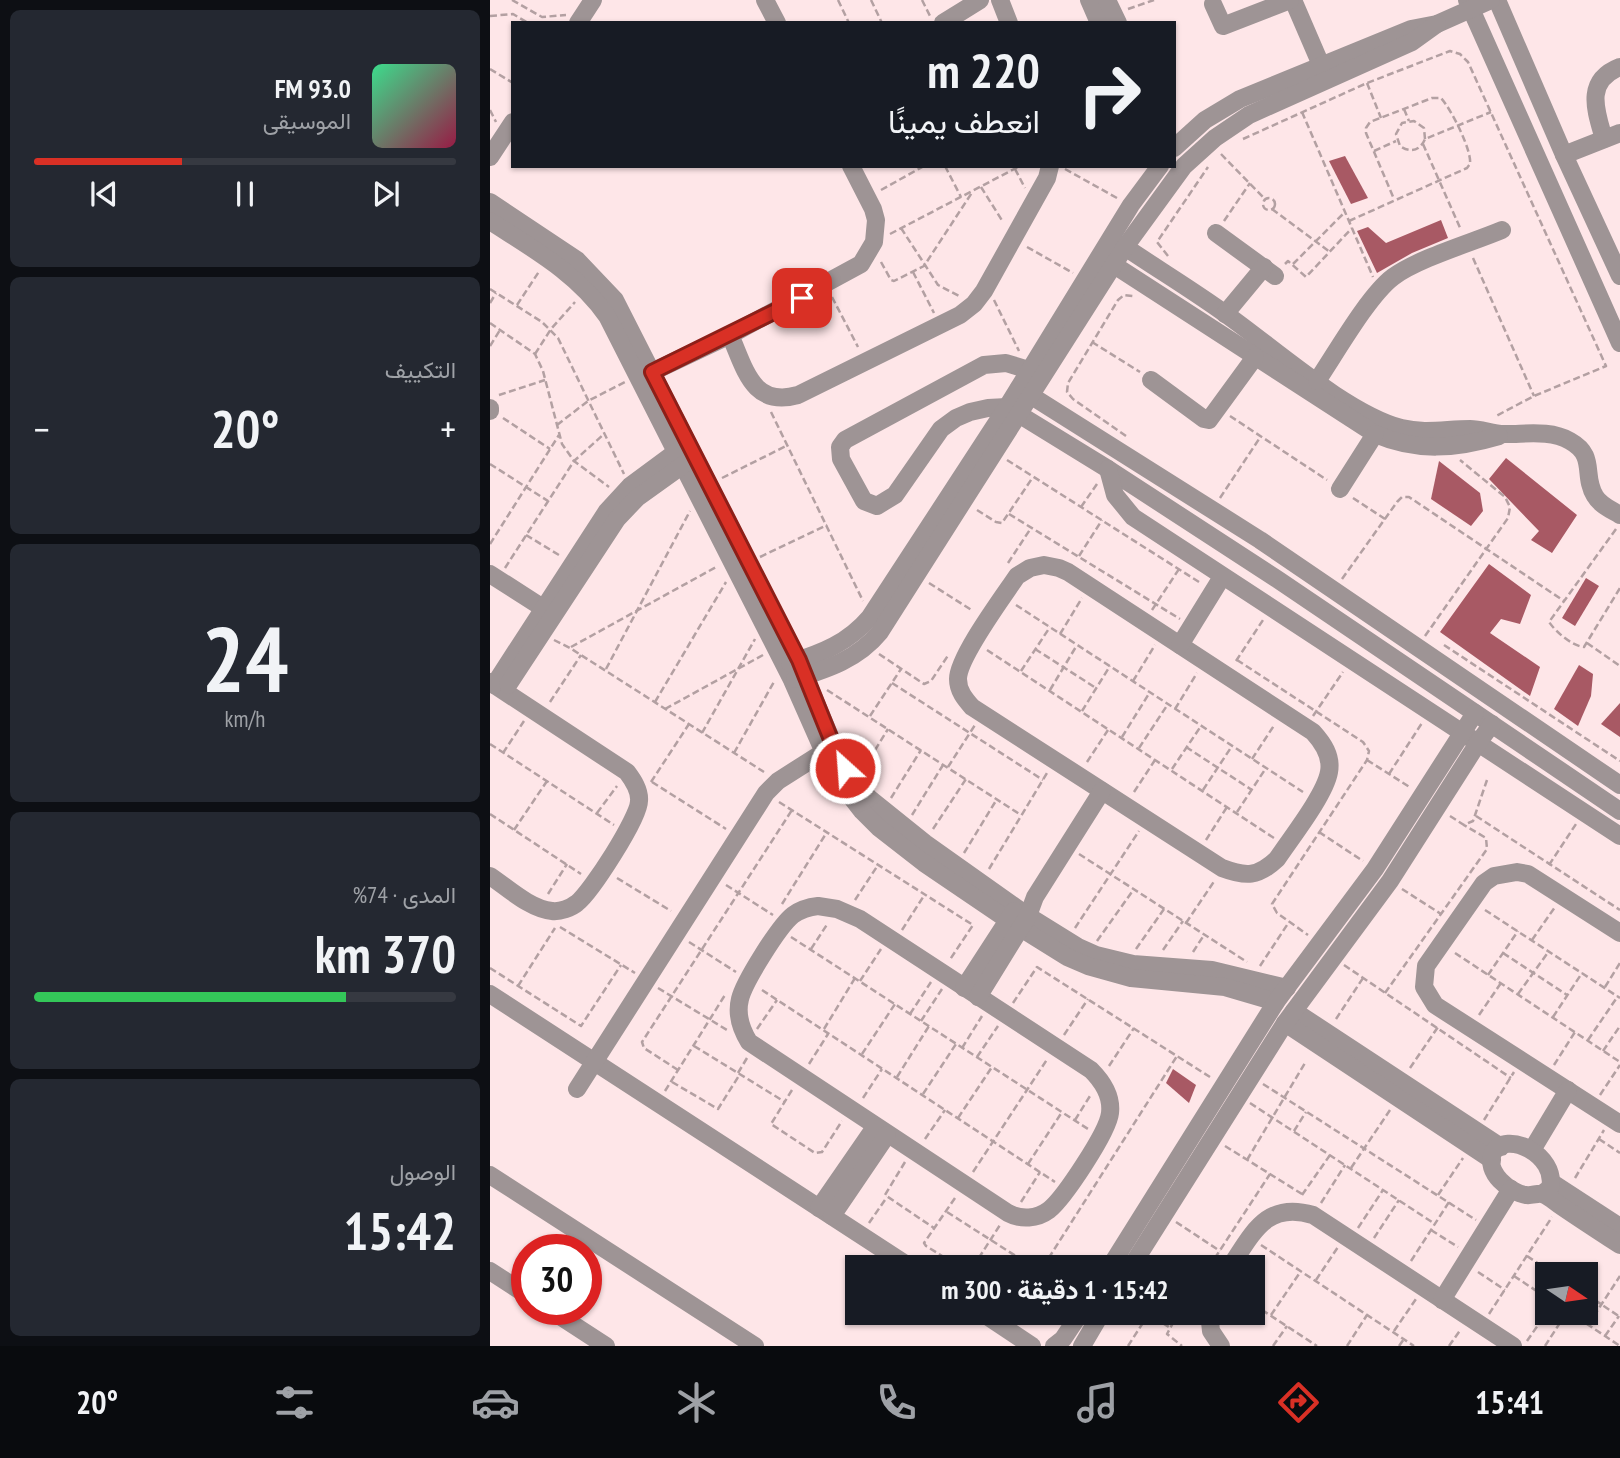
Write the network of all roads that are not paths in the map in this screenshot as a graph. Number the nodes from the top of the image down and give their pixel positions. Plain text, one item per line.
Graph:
1 (593, 0) edge
2 (765, 0) edge
3 (981, 0) edge
4 (1000, 0) edge
5 (1088, 0) edge
6 (1107, 0) edge
7 (1292, 0) edge
8 (1491, 0) edge
9 (1497, 0) edge
10 (1213, 4) dead end
11 (1469, 4) edge
12 (580, 21) edge
13 (776, 21) edge
14 (946, 21) edge
15 (1008, 21) edge
16 (1098, 21) edge
17 (1117, 21) edge
18 (1437, 24) junction
19 (1321, 65) junction
20 (1620, 67) edge
21 (511, 125) edge
22 (1612, 136) edge
23 (1176, 145) edge
24 (1176, 151) edge
25 (1564, 155) junction
26 (490, 157) edge
27 (1184, 166) junction
28 (852, 168) edge
29 (1050, 168) edge
30 (1165, 172) edge
31 (490, 202) edge
32 (490, 221) edge
33 (1502, 230) dead end
34 (1216, 233) road end
35 (1125, 247) junction
36 (1114, 265) junction
37 (1620, 276) edge
38 (1225, 314) junction
39 (730, 335) junction
40 (1620, 343) edge
41 (1255, 357) junction
42 (1029, 370) junction
43 (645, 374) junction
44 (1317, 381) junction
45 (1155, 383) road end
46 (1026, 392) junction
47 (1014, 411) junction
48 (1375, 434) junction
49 (1502, 435) junction
50 (679, 459) junction
51 (1108, 469) junction
52 (1340, 489) road end
53 (704, 490) junction
54 (1620, 515) edge
55 (594, 542) junction
56 (738, 563) junction
57 (494, 576) edge
58 (1218, 584) junction
59 (543, 608) junction
60 (877, 621) junction
61 (1180, 645) junction
62 (795, 670) junction
63 (496, 686) edge
64 (1475, 713) junction
65 (1492, 724) junction
66 (1461, 732) junction
67 (1478, 743) junction
68 (822, 752) junction
69 (1620, 785) edge
70 (1102, 791) junction
71 (1620, 811) edge
72 (1620, 836) edge
73 (490, 877) edge
74 (1018, 918) junction
75 (1620, 933) edge
76 (1326, 957) junction
77 (960, 985) junction
78 (490, 994) edge
79 (1282, 995) junction
80 (1289, 1017) junction
81 (595, 1062) junction
82 (1248, 1070) junction
83 (577, 1088) dead end
84 (1399, 1090) junction
85 (1568, 1090) junction
86 (1232, 1091) junction
87 (1616, 1121) edge
88 (881, 1131) junction
89 (1532, 1150) junction
90 (1496, 1154) junction
91 (490, 1175) edge
92 (1511, 1189) junction
93 (1555, 1194) junction
94 (826, 1212) junction
95 (1620, 1227) edge
96 (1620, 1245) edge
97 (892, 1255) edge
98 (1118, 1255) edge
99 (1139, 1255) edge
100 (1232, 1255) edge
101 (490, 1271) edge
102 (511, 1285) edge
103 (1442, 1300) junction
104 (574, 1325) edge
105 (1000, 1325) edge
106 (1072, 1325) edge
107 (1094, 1325) edge
108 (1210, 1325) edge
109 (606, 1346) edge
110 (755, 1346) edge
111 (1032, 1346) edge
112 (1054, 1346) edge
113 (1082, 1346) edge
114 (1221, 1346) edge
115 (1513, 1346) edge

1 - 12 street
2 - 13 street
3 - 14 street
4 - 15 street
5 - 16 street
6 - 17 street
7 - 10 street
7 - 19 street
8 - 11 street
9 - 25 street
11 - 18 street
11 - 40 street
18 - 19 street
18 - 27 street
19 - 23 street
20 - 22 street
21 - 26 street
22 - 25 street
24 - 27 street
25 - 37 street
27 - 30 street
28 - 39 street
29 - 39 street
30 - 35 street
30 - 42 street
31 - 43 street
32 - 43 street
33 - 44 street
34 - 38 street
35 - 36 street
35 - 38 street
36 - 41 street
36 - 46 street
38 - 44 street
39 - 43 street
41 - 45 street
41 - 48 street
42 - 46 street
42 - 47 street
43 - 50 street
43 - 53 street
44 - 49 street
46 - 47 street
46 - 69 street
47 - 51 street
47 - 60 street
47 - 60 street
48 - 49 street
48 - 52 street
49 - 54 street
50 - 53 street
50 - 55 street
50 - 55 street
51 - 58 street
51 - 64 street
53 - 56 street
55 - 59 street
55 - 63 street
56 - 62 street
56 - 62 street
57 - 59 street
58 - 61 street
58 - 66 street
59 - 63 street
60 - 62 street
60 - 62 street
61 - 70 street
61 - 70 street
62 - 68 street
62 - 74 street
63 - 73 street
64 - 65 street
64 - 66 street
65 - 67 street
65 - 71 street
66 - 67 street
66 - 76 street
67 - 72 street
67 - 76 street
68 - 74 street
68 - 81 street
70 - 74 street
74 - 77 street
74 - 79 street
74 - 79 street
75 - 85 street
76 - 79 street
76 - 80 street
77 - 88 street
77 - 88 street
78 - 81 street
79 - 82 street
80 - 82 street
80 - 84 street
80 - 84 street
81 - 83 street
81 - 94 street
82 - 86 street
84 - 90 street
85 - 87 street
85 - 89 street
86 - 98 street
86 - 99 street
88 - 94 street
89 - 90 street
89 - 93 street
90 - 92 street
91 - 110 street
92 - 93 street
92 - 103 street
93 - 95 street
93 - 96 street
94 - 97 street
100 - 103 street
101 - 102 street
103 - 115 street
104 - 109 street
105 - 111 street
106 - 112 street
107 - 113 street
108 - 114 street

